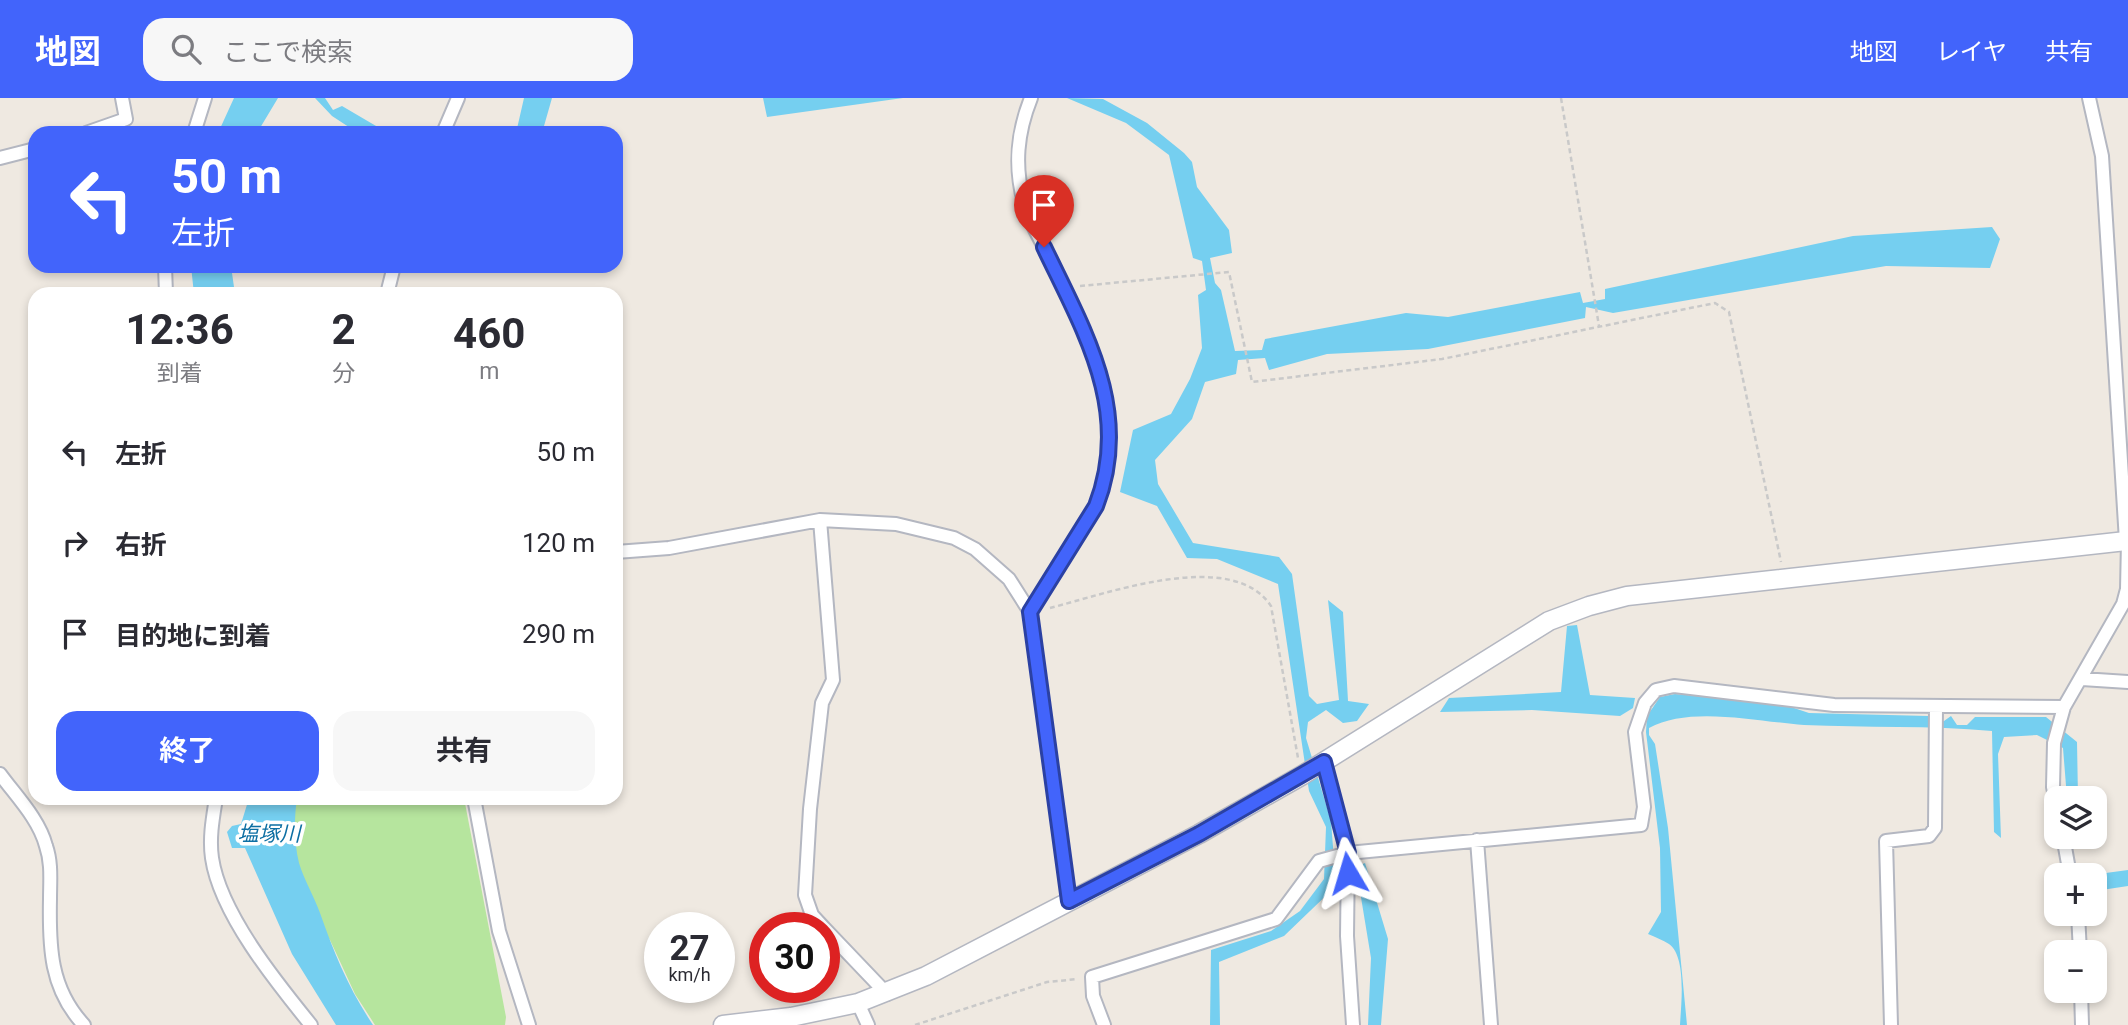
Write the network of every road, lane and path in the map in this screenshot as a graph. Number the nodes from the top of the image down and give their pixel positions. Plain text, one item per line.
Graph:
1 (122, 98) edge
2 (205, 98) edge
3 (457, 98) edge
4 (1031, 98) edge
5 (1561, 98) edge
6 (2089, 98) edge
7 (106, 126) edge
8 (196, 126) edge
9 (446, 126) edge
10 (28, 151) edge
11 (0, 158) edge
12 (1063, 287) junction
13 (1599, 327) junction
14 (820, 520) junction
15 (2127, 541) edge
16 (623, 551) edge
17 (1784, 579) junction
18 (1030, 612) junction
19 (2082, 679) junction
20 (2128, 682) edge
21 (1936, 707) junction
22 (2064, 707) junction
23 (1324, 762) junction
24 (0, 774) edge
25 (1301, 776) junction
26 (2053, 786) edge
27 (215, 805) edge
28 (475, 805) edge
29 (1477, 840) junction
30 (1348, 853) junction
31 (1069, 901) junction
32 (811, 912) edge
33 (840, 945) edge
34 (1092, 977) junction
35 (887, 994) junction
36 (858, 1003) junction
37 (2081, 1003) edge
38 (84, 1025) edge
39 (311, 1025) edge
40 (529, 1025) edge
41 (723, 1025) edge
42 (868, 1025) edge
43 (915, 1025) edge
44 (1104, 1025) edge
45 (1353, 1025) edge
46 (1491, 1025) edge
47 (1891, 1025) edge
48 (2082, 1025) edge

1 - 7 street
2 - 8 street
3 - 9 street
4 - 12 street
5 - 13 path
6 - 15 street
10 - 11 street
12 - 13 path
12 - 18 street
13 - 17 path
14 - 16 street
14 - 18 street
14 - 32 street
15 - 17 street
15 - 19 street
17 - 23 street
18 - 25 path
18 - 31 street
19 - 20 street
19 - 22 street
21 - 22 street
21 - 29 street
21 - 47 street
22 - 26 street
23 - 25 street
23 - 30 street
24 - 38 street
25 - 31 street
27 - 39 street
28 - 40 street
29 - 30 street
29 - 46 street
30 - 34 street
30 - 45 street
31 - 35 street
33 - 35 street
34 - 43 path
34 - 44 street
35 - 36 street
36 - 41 street
36 - 42 street
37 - 48 street

